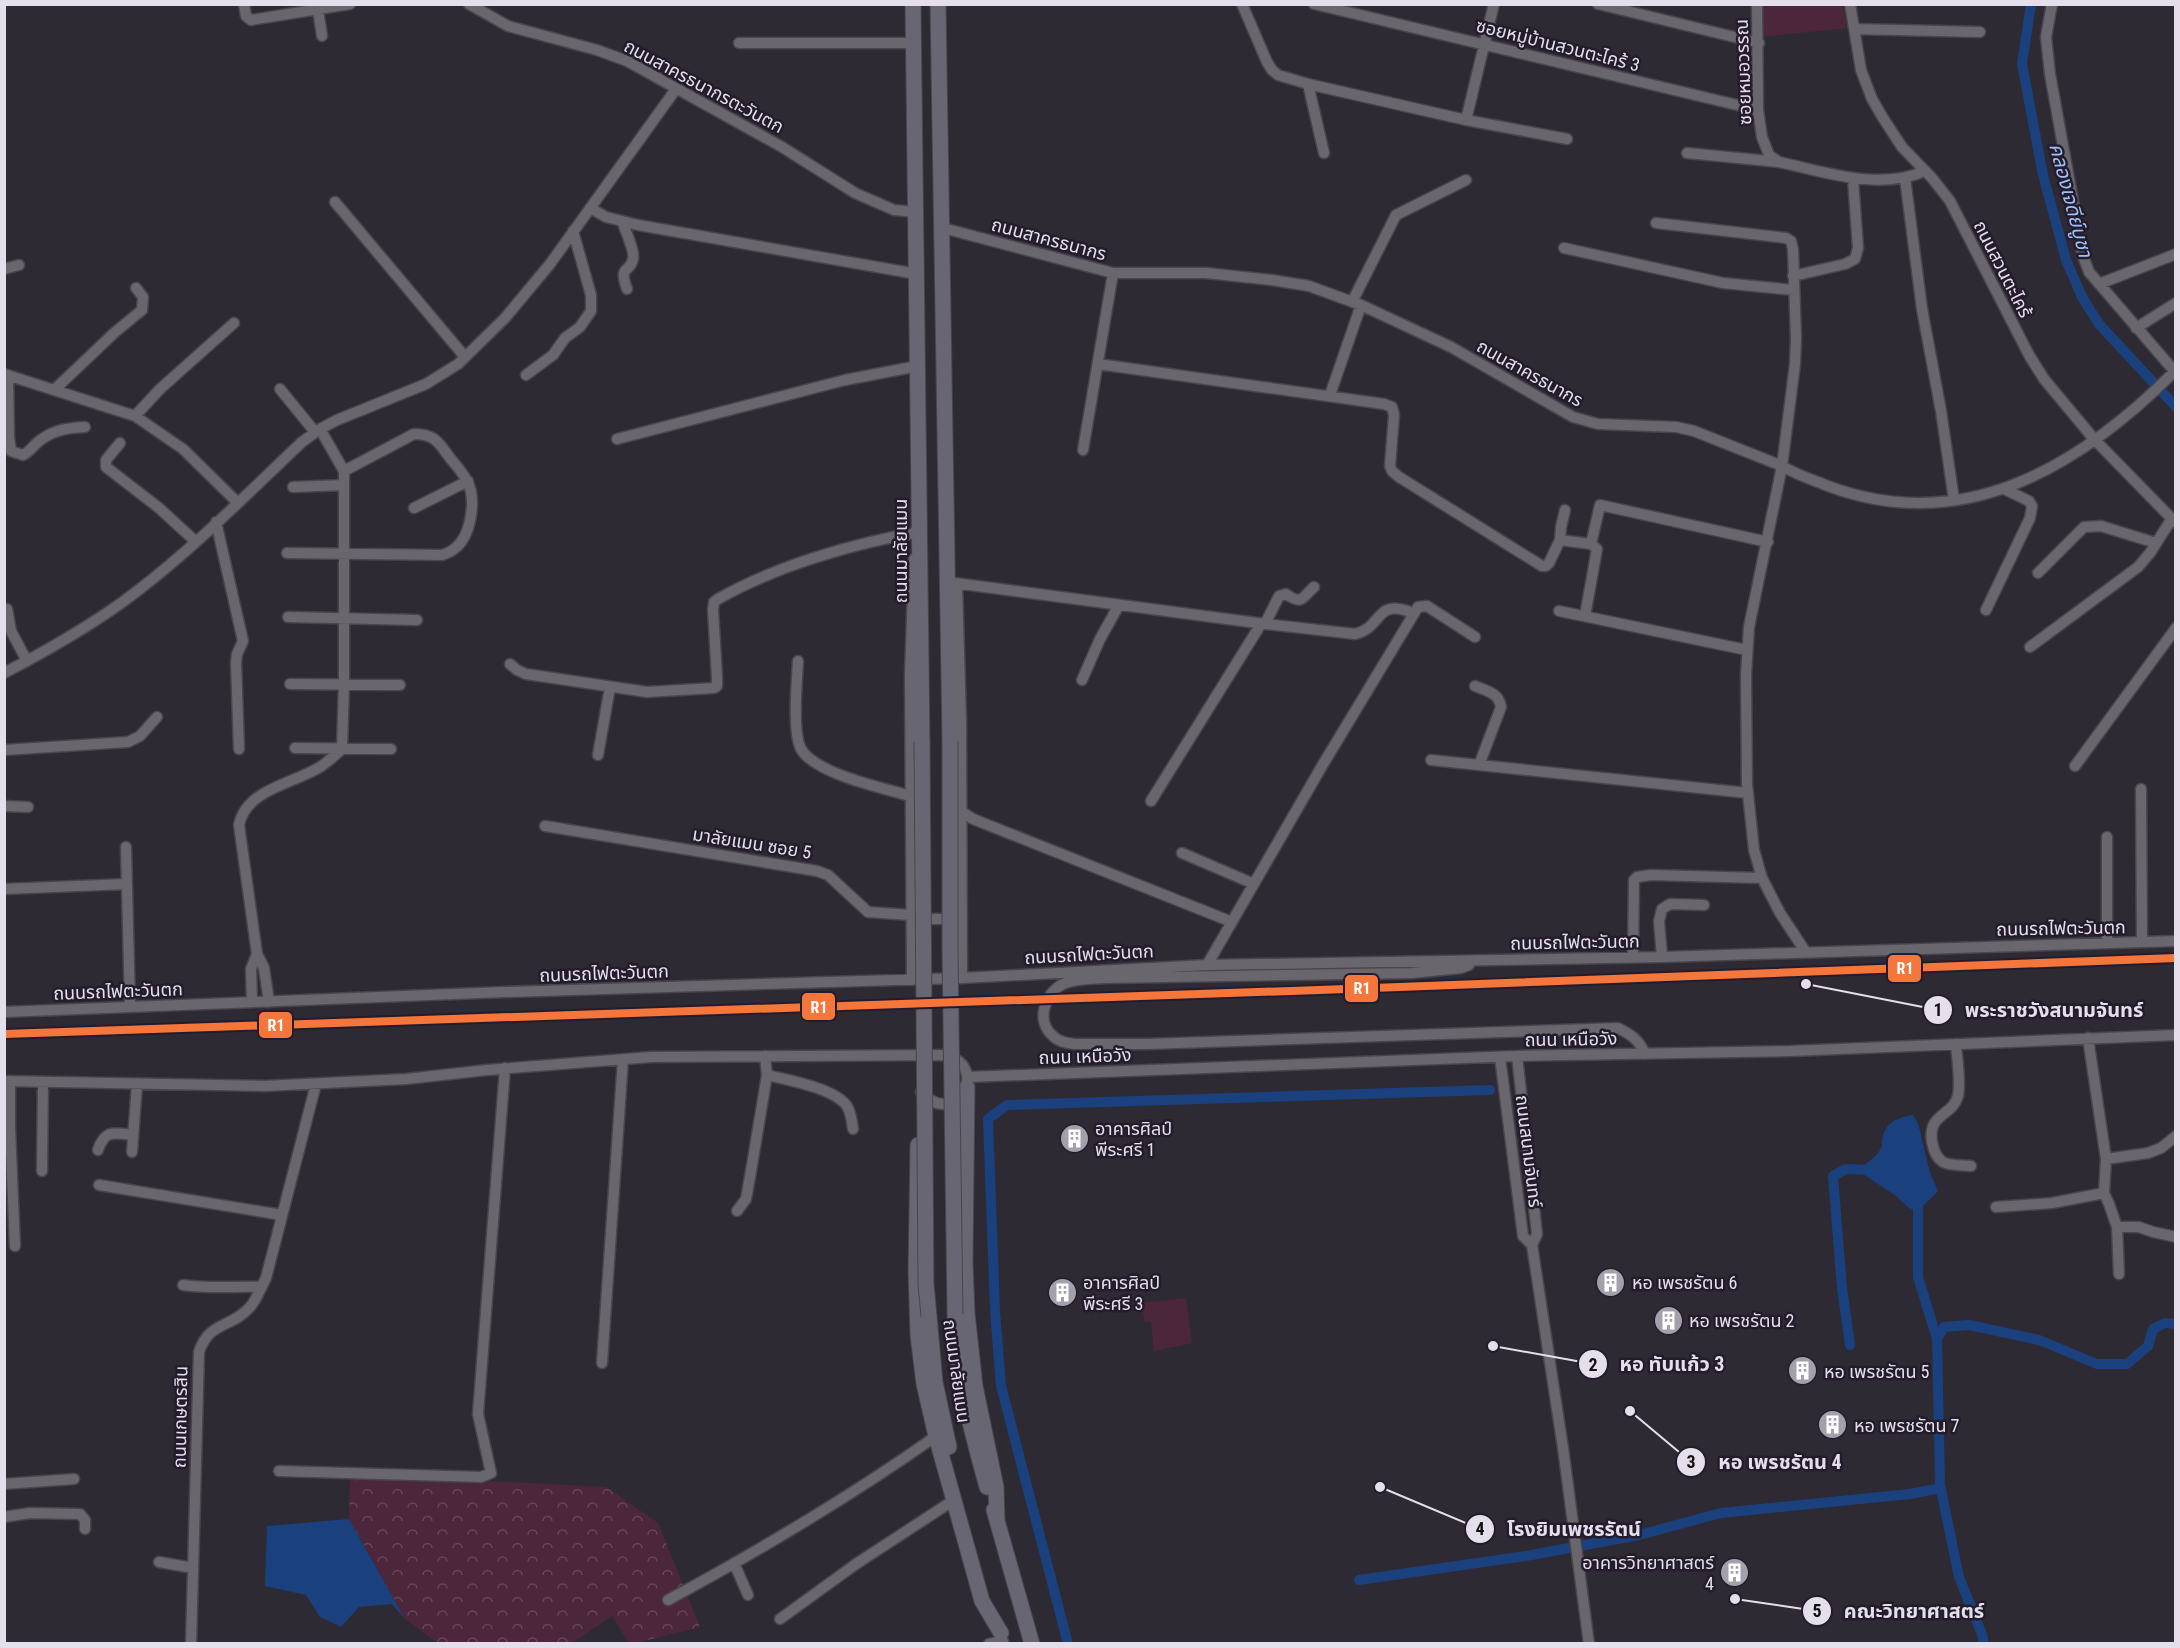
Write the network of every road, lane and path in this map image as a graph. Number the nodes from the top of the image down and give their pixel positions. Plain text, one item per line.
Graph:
1 (244, 4) edge
2 (350, 4) edge
3 (469, 4) edge
4 (913, 4) edge
5 (938, 4) edge
6 (1242, 4) edge
7 (1314, 4) edge
8 (1494, 4) edge
9 (1598, 4) edge
10 (1757, 4) edge
11 (1850, 4) edge
12 (2052, 4) edge
13 (1350, 8) edge
14 (318, 10) junction
15 (1854, 29) junction
16 (1980, 32) dead end
17 (322, 36) dead end
18 (739, 43) dead end
19 (914, 43) junction
20 (1759, 43) junction
21 (1485, 44) junction
22 (1308, 84) junction
23 (676, 88) junction
24 (1758, 110) junction
25 (1466, 120) junction
26 (1567, 139) dead end
27 (1324, 153) dead end
28 (1687, 153) dead end
29 (1779, 162) junction
30 (1925, 171) junction
31 (1905, 177) junction
32 (1853, 178) junction
33 (1466, 180) dead end
34 (335, 202) dead end
35 (590, 208) junction
36 (916, 212) junction
37 (622, 221) junction
38 (1656, 223) dead end
39 (943, 228) junction
40 (573, 231) junction
41 (1564, 248) dead end
42 (2175, 254) edge
43 (19, 265) dead end
44 (4, 269) edge
45 (1113, 273) junction
46 (916, 274) junction
47 (1792, 276) junction
48 (2099, 284) junction
49 (136, 288) dead end
50 (627, 288) dead end
51 (1794, 290) junction
52 (2175, 303) edge
53 (1356, 304) junction
54 (234, 323) dead end
55 (2136, 328) junction
56 (465, 357) junction
57 (1098, 364) junction
58 (918, 366) junction
59 (6, 374) edge
60 (526, 375) dead end
61 (2172, 375) edge
62 (280, 389) dead end
63 (54, 390) junction
64 (1330, 395) junction
65 (135, 416) junction
66 (85, 427) dead end
67 (318, 431) junction
68 (617, 439) dead end
69 (2094, 439) junction
70 (120, 443) dead end
71 (1083, 450) dead end
72 (1782, 466) junction
73 (344, 471) junction
74 (468, 481) junction
75 (344, 484) junction
76 (292, 487) dead end
77 (2004, 489) junction
78 (1954, 500) junction
79 (237, 502) junction
80 (414, 508) dead end
81 (1565, 510) dead end
82 (216, 522) junction
83 (2173, 522) edge
84 (920, 537) junction
85 (1560, 540) junction
86 (195, 541) junction
87 (1768, 542) junction
88 (2156, 543) junction
89 (1591, 544) junction
90 (287, 553) dead end
91 (345, 553) junction
92 (2038, 573) dead end
93 (952, 583) junction
94 (1314, 587) dead end
95 (1119, 605) junction
96 (7, 609) dead end
97 (1986, 610) dead end
98 (1408, 611) dead end
99 (1559, 611) dead end
100 (1585, 616) junction
101 (288, 617) dead end
102 (344, 617) junction
103 (417, 620) dead end
104 (1263, 624) junction
105 (2175, 628) edge
106 (1475, 637) dead end
107 (2030, 648) dead end
108 (1747, 650) junction
109 (27, 661) junction
110 (798, 661) dead end
111 (510, 664) dead end
112 (4, 673) edge
113 (1082, 680) dead end
114 (290, 684) dead end
115 (344, 684) junction
116 (400, 685) dead end
117 (1475, 686) dead end
118 (610, 687) junction
119 (157, 717) dead end
120 (295, 748) dead end
121 (239, 749) dead end
122 (342, 749) junction
123 (391, 749) dead end
124 (4, 750) edge
125 (598, 755) dead end
126 (1431, 760) dead end
127 (1479, 765) junction
128 (2075, 766) dead end
129 (2141, 789) dead end
130 (1748, 793) junction
131 (910, 796) junction
132 (1151, 801) dead end
133 (4, 806) edge
134 (28, 807) dead end
135 (962, 812) junction
136 (545, 826) dead end
137 (2107, 837) dead end
138 (126, 847) dead end
139 (1182, 853) dead end
140 (1762, 878) junction
141 (127, 884) junction
142 (1254, 884) junction
143 (4, 889) edge
144 (1704, 905) dead end
145 (910, 920) junction
146 (1232, 922) junction
147 (962, 928) junction
148 (2175, 941) edge
149 (2142, 942) junction
150 (2107, 943) junction
151 (1805, 951) junction
152 (257, 954) junction
153 (1632, 957) junction
154 (1662, 957) junction
155 (1478, 961) junction
156 (1207, 966) junction
157 (962, 978) junction
158 (912, 980) junction
159 (252, 1002) junction
160 (269, 1002) junction
161 (130, 1007) junction
162 (4, 1012) edge
163 (2175, 1035) edge
164 (2088, 1038) junction
165 (1956, 1044) junction
166 (1645, 1054) junction
167 (919, 1055) junction
168 (765, 1056) junction
169 (1517, 1056) junction
170 (1500, 1057) junction
171 (623, 1059) junction
172 (505, 1068) junction
173 (767, 1075) junction
174 (7, 1081) edge
175 (43, 1082) junction
176 (967, 1082) junction
177 (137, 1084) junction
178 (316, 1084) junction
179 (919, 1090) junction
180 (853, 1129) dead end
181 (133, 1135) junction
182 (2175, 1136) edge
183 (98, 1150) dead end
184 (132, 1152) dead end
185 (2106, 1160) junction
186 (1971, 1166) dead end
187 (42, 1172) dead end
188 (99, 1185) dead end
189 (2104, 1194) junction
190 (1996, 1207) dead end
191 (737, 1211) dead end
192 (282, 1215) junction
193 (2117, 1227) junction
194 (2175, 1237) edge
195 (1532, 1245) junction
196 (15, 1246) dead end
197 (2119, 1274) dead end
198 (183, 1285) dead end
199 (261, 1287) junction
200 (602, 1363) dead end
201 (936, 1436) junction
202 (279, 1471) dead end
203 (74, 1479) dead end
204 (4, 1484) edge
205 (954, 1500) junction
206 (4, 1517) edge
207 (997, 1520) junction
208 (85, 1529) dead end
209 (159, 1562) dead end
210 (734, 1563) junction
211 (193, 1568) junction
212 (747, 1595) dead end
213 (668, 1600) dead end
214 (780, 1619) dead end
215 (999, 1640) edge
216 (191, 1644) edge
217 (1032, 1644) edge
218 (1589, 1644) edge

1 - 14 street
2 - 14 street
3 - 23 street, ถนนสาครธนากรตะวันตก
4 - 19 highway, ถนนมาลัยแมน
5 - 39 highway, ถนนมาลัยแมน
6 - 22 street
7 - 13 street, ซอยหมู่บ้านสวนตะไคร้ 3
8 - 21 street
9 - 20 street
10 - 20 street, ซอยหมอวรรณ
11 - 15 street, ถนนสวนตะไคร้
12 - 48 street
13 - 21 street, ซอยหมู่บ้านสวนตะไคร้ 3
14 - 17 street
15 - 16 street
15 - 30 street, ถนนสวนตะไคร้
18 - 19 street
19 - 36 highway, ถนนมาลัยแมน
20 - 24 street, ซอยหมอวรรณ
21 - 24 street, ซอยหมู่บ้านสวนตะไคร้ 3
21 - 25 street
22 - 25 street
22 - 27 street
23 - 35 street
23 - 36 street, ถนนสาครธนากรตะวันตก
24 - 29 street, ซอยหมอวรรณ
25 - 26 street
28 - 29 street
29 - 32 street
30 - 31 street
30 - 69 street, ถนนสวนตะไคร้
31 - 32 street
31 - 78 street
32 - 47 street
33 - 53 street
34 - 56 street
35 - 37 street
35 - 40 street
36 - 46 highway, ถนนมาลัยแมน
37 - 46 street
37 - 50 street
38 - 47 street
39 - 45 street, ถนนสาครธนากร
39 - 93 highway, ถนนมาลัยแมน
40 - 56 street
40 - 60 street
41 - 51 street
42 - 48 street
43 - 44 street
45 - 53 street, ถนนสาครธนากร
45 - 57 street
46 - 58 highway, ถนนมาลัยแมน
47 - 51 street
48 - 55 street
49 - 63 street
51 - 72 street
52 - 55 street
53 - 64 street
53 - 72 street, ถนนสาครธนากร
54 - 65 street
55 - 61 street
56 - 67 street
57 - 64 street
57 - 71 street
58 - 68 street
58 - 84 highway, ถนนมาลัยแมน
59 - 63 street
59 - 66 street
61 - 69 street, ถนนสาครธนากร
62 - 67 street
63 - 65 street
64 - 85 street
65 - 79 street
67 - 73 street
67 - 79 street
69 - 77 street, ถนนสาครธนากร
69 - 83 street, ถนนสวนตะไคร้
70 - 86 street
72 - 78 street, ถนนสาครธนากร
72 - 87 street
73 - 74 street
73 - 75 street
74 - 80 street
74 - 91 street
75 - 76 street
75 - 91 street
77 - 78 street, ถนนสาครธนากร
77 - 97 street
79 - 82 street
81 - 85 street
82 - 86 street
82 - 121 street
83 - 88 street
84 - 118 street
84 - 131 street
84 - 215 highway, ถนนมาลัยแมน, bridge
85 - 89 street
86 - 109 street
87 - 89 street
87 - 108 street
88 - 92 street
88 - 107 street
89 - 100 street
90 - 91 street
91 - 102 street
93 - 95 street
93 - 135 street
93 - 207 highway, ถนนมาลัยแมน, bridge
94 - 104 street
95 - 104 street
95 - 113 street
96 - 109 street
98 - 104 street
99 - 100 street
100 - 108 street
101 - 102 street
102 - 103 street
102 - 115 street
104 - 132 street
105 - 128 street
106 - 142 street
108 - 130 street
109 - 112 street
110 - 131 street
111 - 118 street
114 - 115 street
115 - 116 street
115 - 122 street
117 - 127 street
118 - 125 street
119 - 124 street
120 - 122 street
122 - 123 street
122 - 152 street
126 - 127 street
127 - 130 street
129 - 149 street
130 - 140 street
131 - 145 street
133 - 134 street
135 - 146 street
135 - 147 street
136 - 145 street, มาลัยแมน ซอย 5
137 - 150 street
138 - 141 street
139 - 142 street
140 - 151 street
140 - 153 street
141 - 143 street
141 - 161 street
142 - 146 street
144 - 154 street
145 - 147 street, มาลัยแมน ซอย 5
145 - 158 street
146 - 156 street
147 - 157 street
148 - 149 street, ถนนรถไฟตะวันตก
149 - 150 street, ถนนรถไฟตะวันตก
150 - 151 street, ถนนรถไฟตะวันตก
151 - 154 street, ถนนรถไฟตะวันตก
152 - 159 street
152 - 160 street
153 - 154 street, ถนนรถไฟตะวันตก
153 - 155 street, ถนนรถไฟตะวันตก
155 - 156 street, ถนนรถไฟตะวันตก
155 - 166 street
156 - 157 street, ถนนรถไฟตะวันตก
157 - 158 street, ถนนรถไฟตะวันตก
158 - 160 street, ถนนรถไฟตะวันตก
159 - 160 street, ถนนรถไฟตะวันตก
159 - 161 street, ถนนรถไฟตะวันตก
161 - 162 street, ถนนรถไฟตะวันตก
163 - 164 street, ถนน เหนือวัง
164 - 165 street, ถนน เหนือวัง
164 - 185 street
165 - 166 street, ถนน เหนือวัง
165 - 186 street
166 - 169 street, ถนน เหนือวัง
167 - 168 street
167 - 176 street
167 - 179 highway
168 - 171 street
168 - 173 street
169 - 170 street, ถนน เหนือวัง
169 - 195 street, ถนนสนามจันทร์
170 - 176 street, ถนน เหนือวัง
170 - 195 street, ถนนสนามจันทร์
171 - 172 street
171 - 200 street
172 - 178 street
172 - 202 street
173 - 180 street
173 - 191 street
174 - 175 street
174 - 196 street
175 - 177 street
175 - 187 street
176 - 179 street
176 - 207 highway
177 - 178 street
177 - 181 street
178 - 192 street, ถนนเกษตรสิน
179 - 201 highway
181 - 183 street
181 - 184 street
182 - 185 street
185 - 189 street
188 - 192 street
189 - 190 street
189 - 193 street
192 - 199 street, ถนนเกษตรสิน
193 - 194 street
193 - 197 street
195 - 218 street, ถนนสนามจันทร์
198 - 199 street
199 - 211 street, ถนนเกษตรสิน
201 - 205 highway
201 - 210 street
203 - 204 street
205 - 214 street
205 - 215 highway
206 - 208 street
207 - 217 highway, ถนนมาลัยแมน
209 - 211 street
210 - 212 street
210 - 213 street
211 - 216 street, ถนนเกษตรสิน

